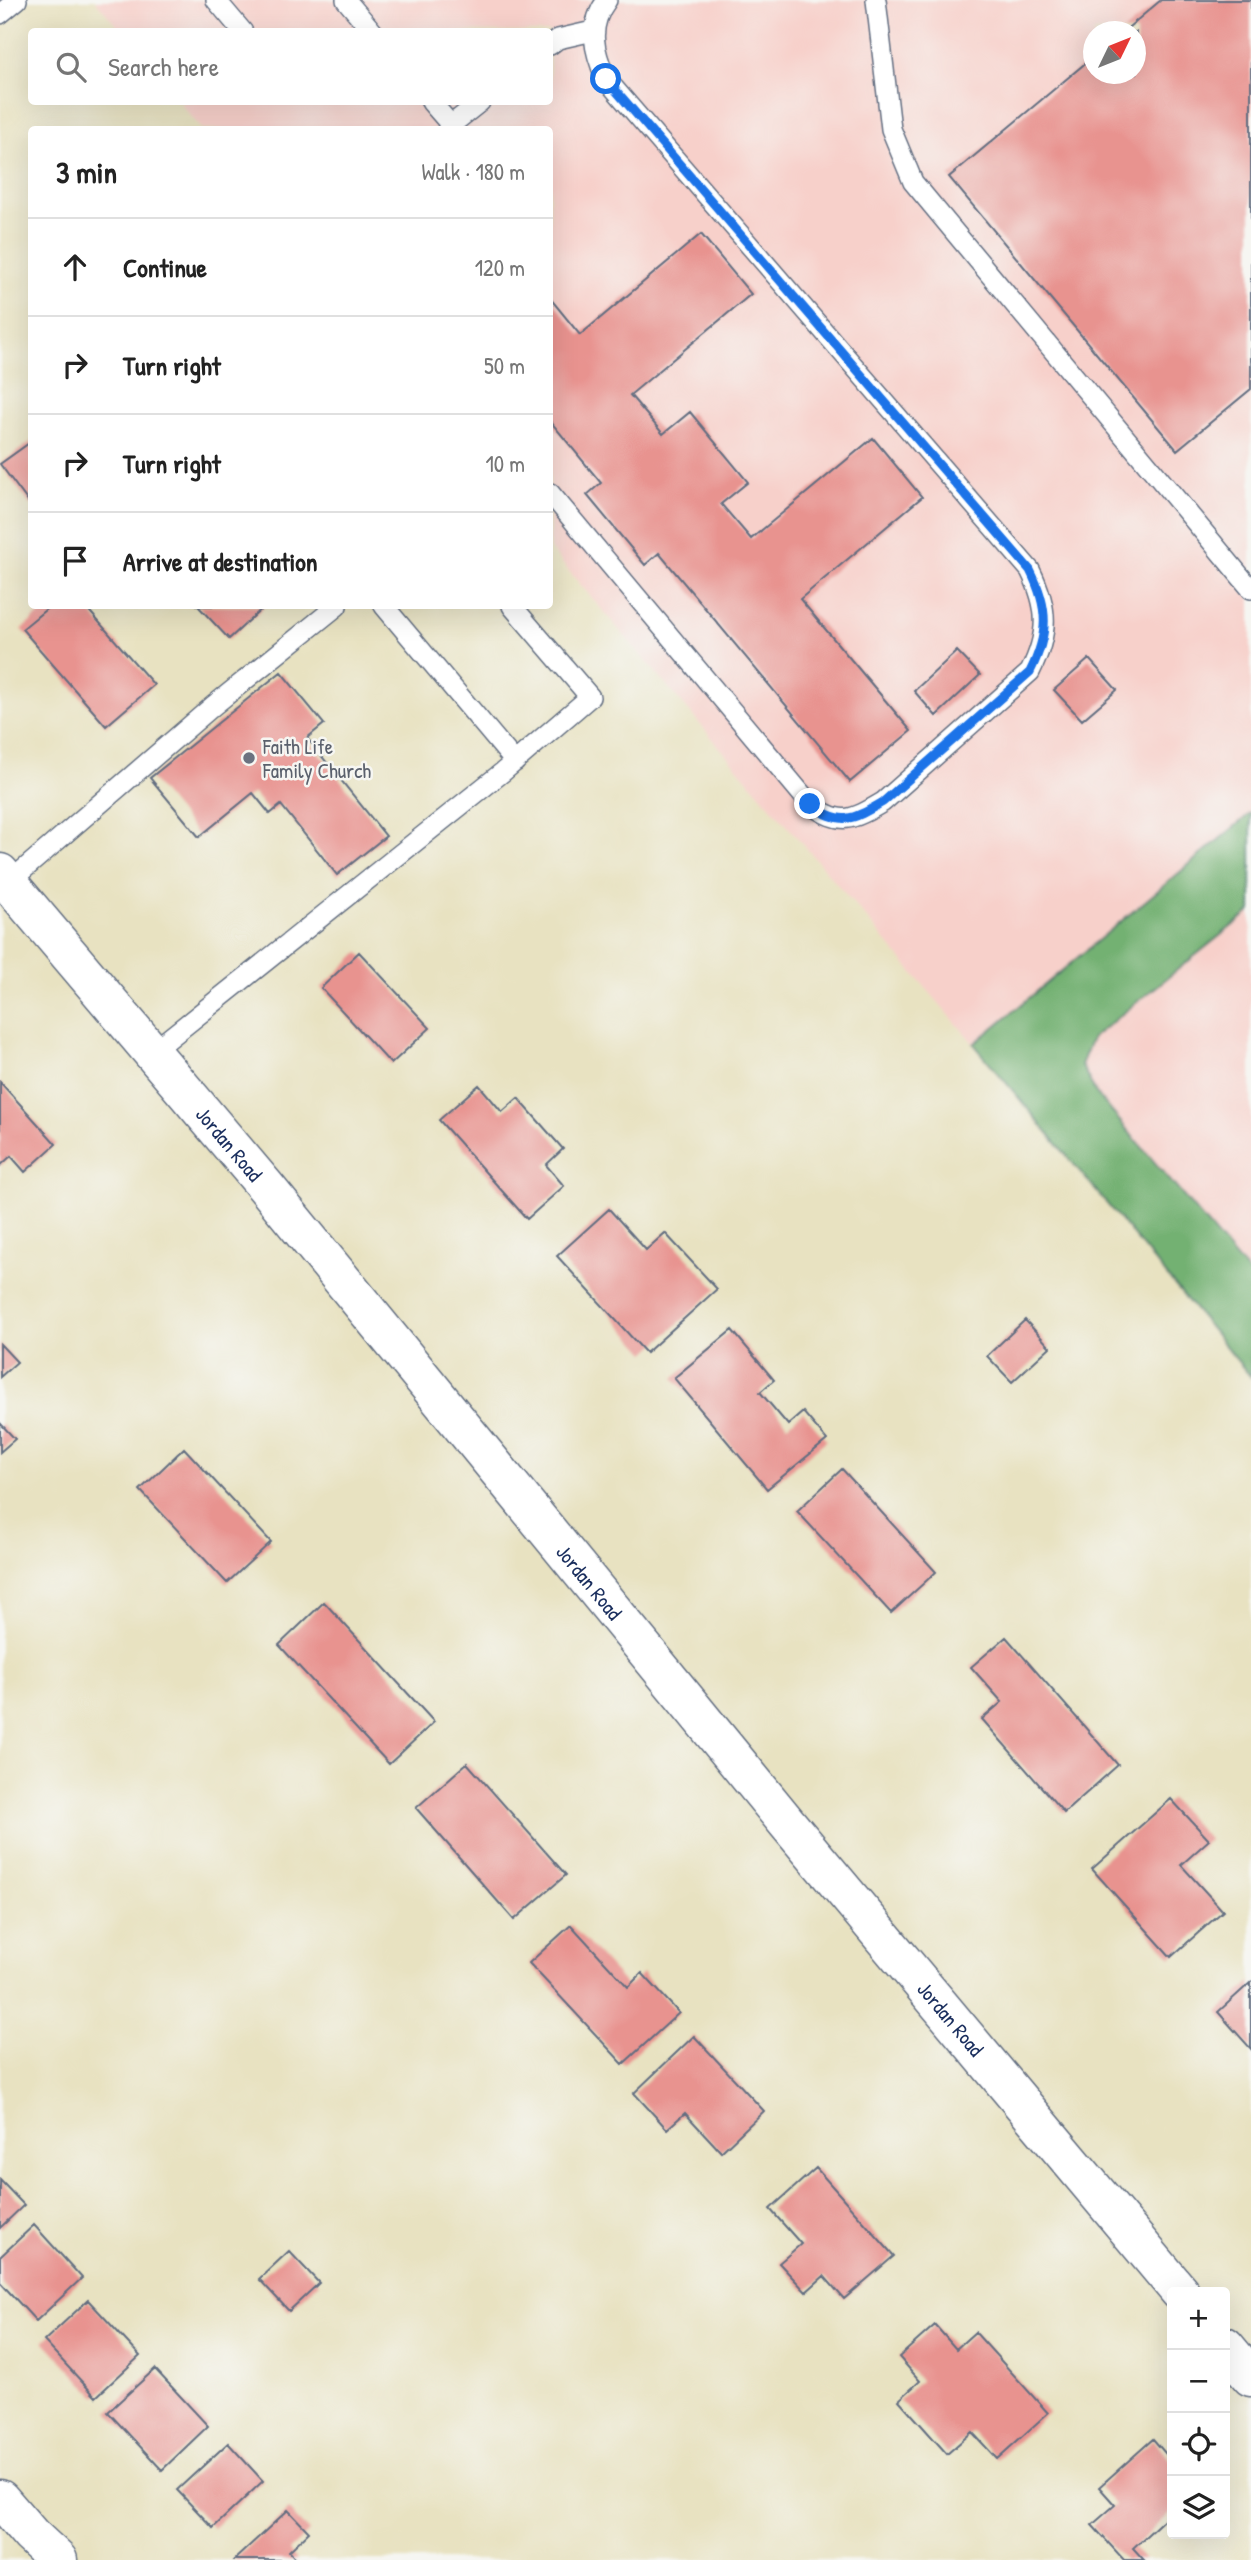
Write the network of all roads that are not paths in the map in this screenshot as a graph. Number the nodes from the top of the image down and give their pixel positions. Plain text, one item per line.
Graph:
1 (17, 0) edge
2 (216, 0) edge
3 (346, 0) edge
4 (607, 0) edge
5 (876, 0) edge
6 (0, 14) edge
7 (240, 28) edge
8 (370, 28) edge
9 (593, 31) junction
10 (553, 43) edge
11 (433, 105) edge
12 (476, 105) edge
13 (448, 126) edge
14 (450, 126) edge
15 (553, 497) edge
16 (1251, 589) edge
17 (333, 609) edge
18 (386, 609) edge
19 (515, 609) edge
20 (510, 767) junction
21 (4, 878) edge
22 (152, 1052) junction
23 (1176, 2287) edge
24 (1228, 2350) edge
25 (1251, 2378) edge
26 (0, 2498) edge
27 (58, 2560) edge

1 - 6 lane
2 - 7 lane
3 - 8 lane
4 - 9 lane
5 - 16 lane
9 - 10 lane
9 - 15 lane
11 - 13 lane
12 - 14 lane
17 - 21 lane
18 - 20 lane
19 - 20 lane
20 - 22 lane
21 - 22 street, Jordan Road
22 - 23 street, Jordan Road
24 - 25 street
26 - 27 street

